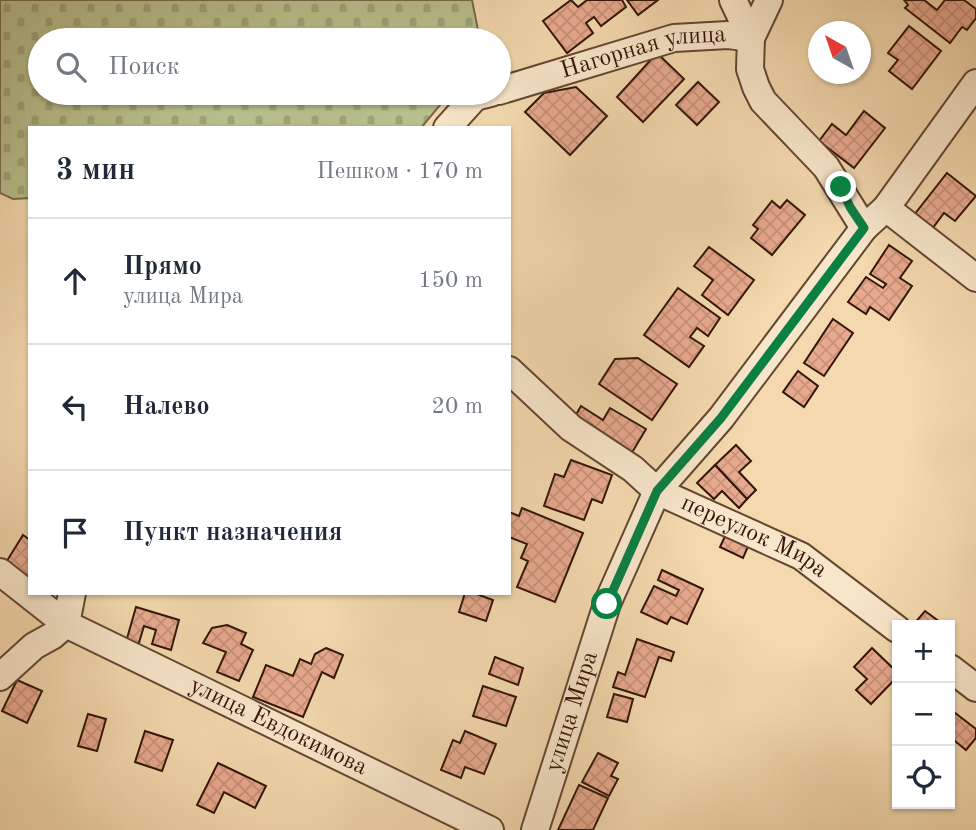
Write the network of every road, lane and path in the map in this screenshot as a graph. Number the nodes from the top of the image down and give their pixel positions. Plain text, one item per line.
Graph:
1 (733, 0) edge
2 (769, 0) edge
3 (751, 38) junction
4 (976, 83) edge
5 (511, 87) edge
6 (468, 105) edge
7 (449, 126) edge
8 (887, 208) junction
9 (864, 228) junction
10 (976, 278) edge
11 (511, 372) edge
12 (657, 491) junction
13 (0, 572) edge
14 (28, 594) edge
15 (29, 595) edge
16 (72, 595) edge
17 (66, 624) junction
18 (892, 625) edge
19 (955, 672) edge
20 (0, 677) edge
21 (976, 688) edge
22 (490, 830) edge
23 (535, 830) edge

1 - 3 street
2 - 3 street, Нагорная улица
3 - 5 street, Нагорная улица
3 - 9 street
4 - 8 street, улица Мира
6 - 7 street
8 - 9 street, улица Мира
8 - 10 street
9 - 12 street, улица Мира
11 - 12 street, переулок Мира
12 - 18 street, переулок Мира
12 - 23 street, улица Мира
13 - 14 street, улица Евдокимова
15 - 17 street, улица Евдокимова
16 - 17 street
17 - 20 street
17 - 22 street, улица Евдокимова
19 - 21 street

